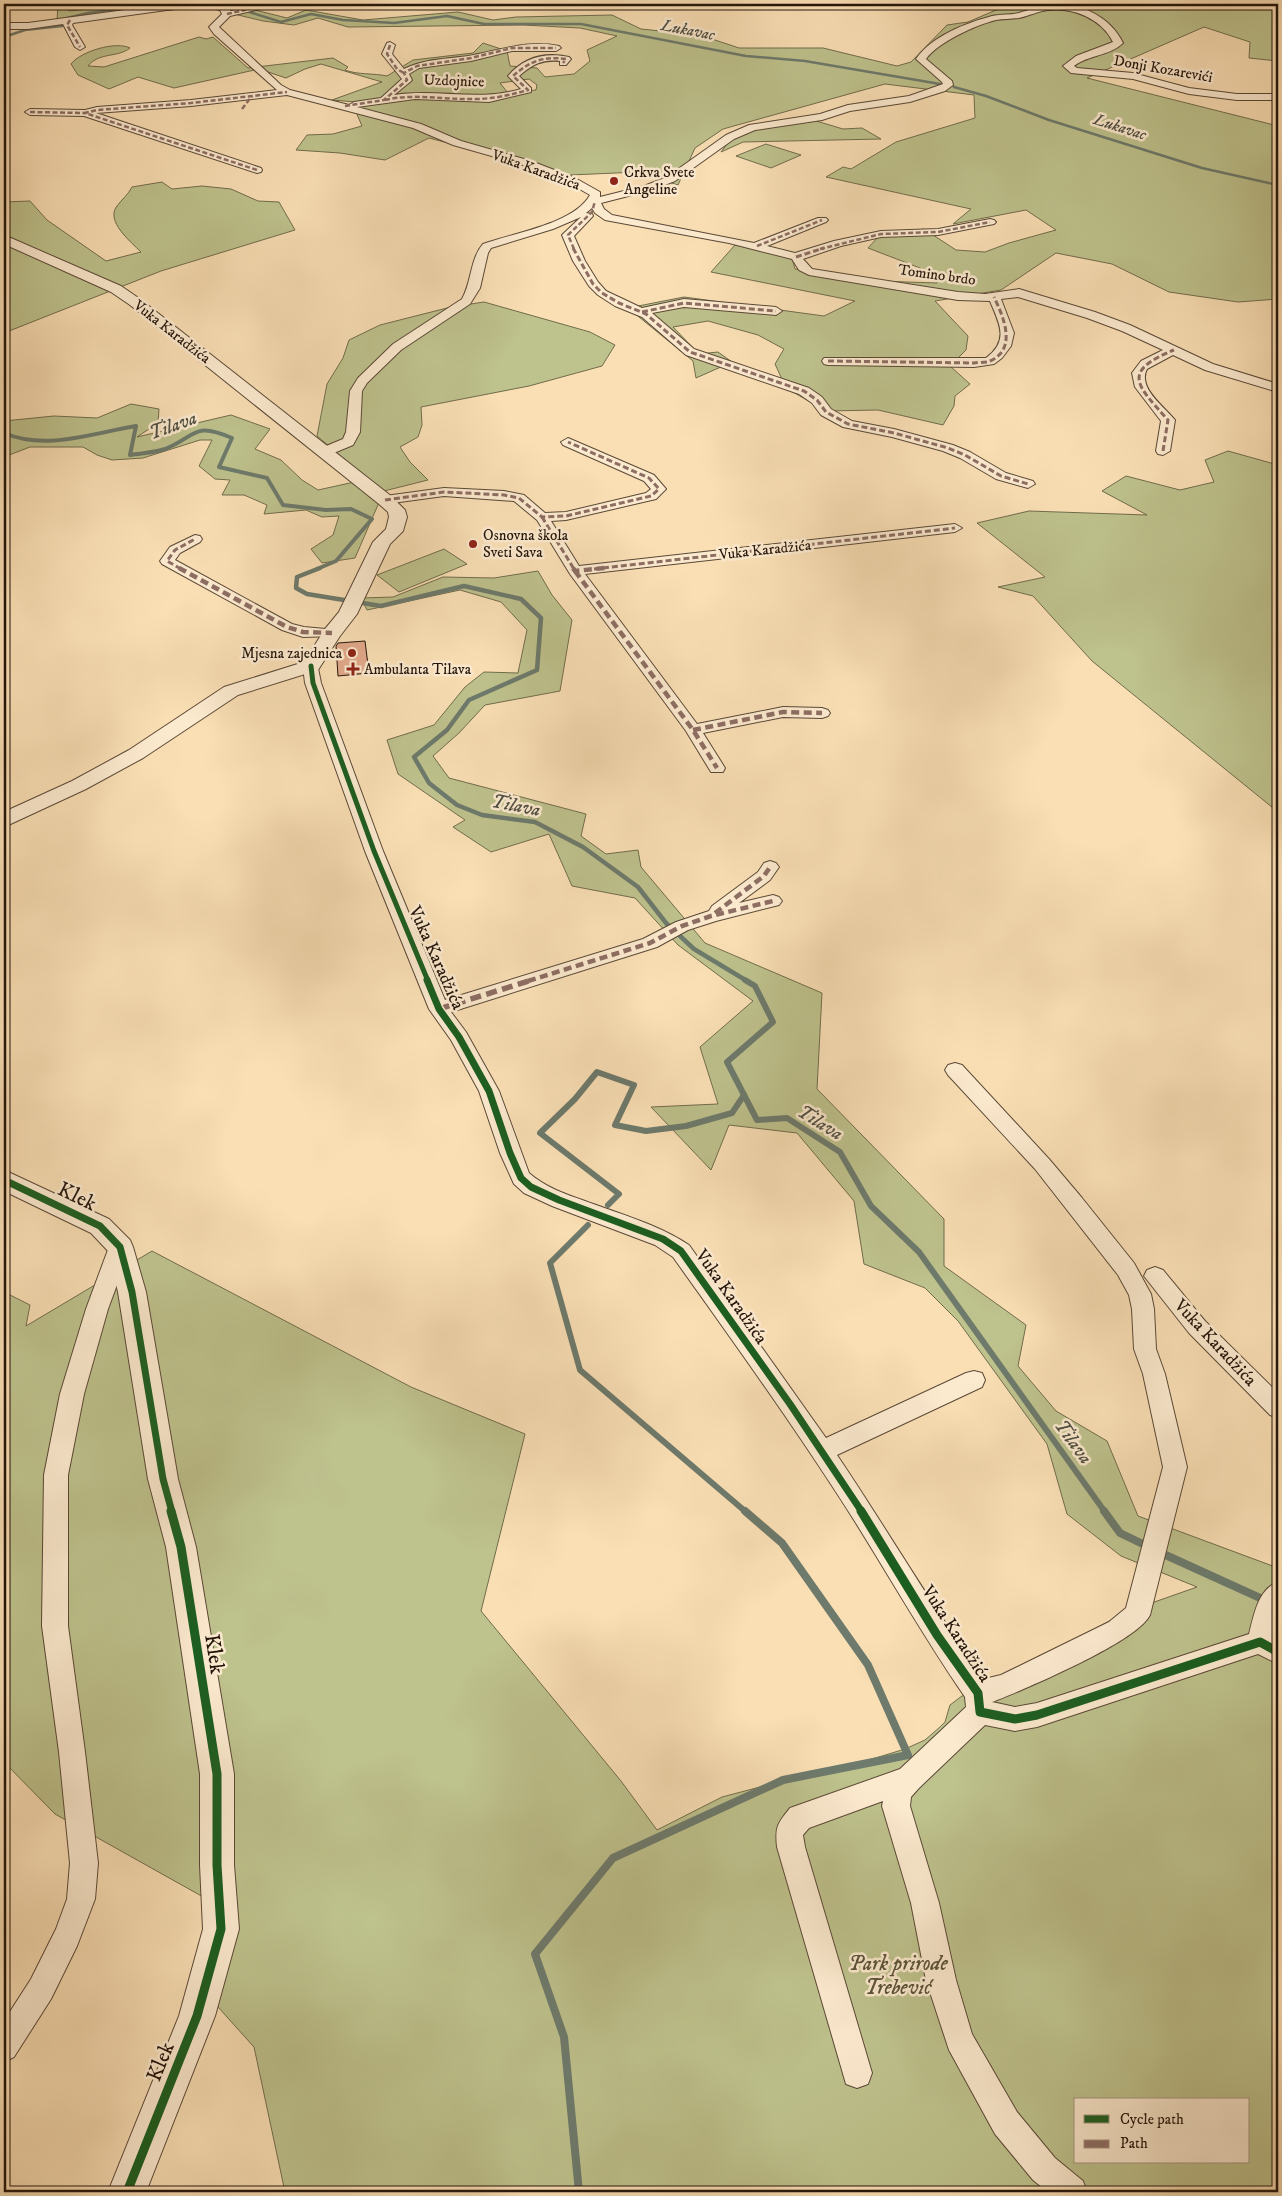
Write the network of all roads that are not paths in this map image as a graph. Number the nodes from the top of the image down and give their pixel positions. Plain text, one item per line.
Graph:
1 (188, 4) edge
2 (211, 4) edge
3 (271, 4) edge
4 (227, 14) junction
5 (70, 20) junction
6 (4, 26) edge
7 (390, 45) dead end
8 (80, 47) dead end
9 (556, 48) dead end
10 (563, 63) dead end
11 (404, 73) junction
12 (287, 92) junction
13 (252, 96) junction
14 (1278, 97) edge
15 (384, 100) junction
16 (345, 106) junction
17 (242, 109) dead end
18 (30, 112) dead end
19 (85, 113) junction
20 (257, 170) dead end
21 (595, 201) junction
22 (822, 220) dead end
23 (990, 222) dead end
24 (4, 239) edge
25 (757, 246) junction
26 (796, 258) junction
27 (994, 297) junction
28 (776, 311) dead end
29 (642, 312) junction
30 (1174, 350) junction
31 (828, 361) dead end
32 (1278, 388) edge
33 (568, 442) dead end
34 (324, 452) junction
35 (1163, 452) dead end
36 (1028, 484) dead end
37 (385, 500) junction
38 (542, 517) junction
39 (955, 528) dead end
40 (195, 539) dead end
41 (575, 570) junction
42 (332, 633) junction
43 (311, 666) junction
44 (822, 713) dead end
45 (693, 730) junction
46 (716, 768) dead end
47 (4, 820) edge
48 (770, 866) dead end
49 (773, 901) dead end
50 (711, 916) junction
51 (439, 1010) junction
52 (955, 1070) dead end
53 (4, 1180) edge
54 (120, 1247) junction
55 (1155, 1276) dead end
56 (974, 1380) dead end
57 (1278, 1408) edge
58 (822, 1451) junction
59 (1273, 1601) edge
60 (1269, 1647) edge
61 (979, 1702) junction
62 (909, 1779) junction
63 (4, 2048) edge
64 (857, 2073) dead end
65 (127, 2192) edge
66 (1072, 2192) edge

1 - 5 street
2 - 4 street
3 - 4 street
4 - 12 street, Uzdojnice
5 - 6 street
5 - 8 street
7 - 11 street, Uzdojnice
9 - 11 street, Uzdojnice
10 - 15 street, Uzdojnice
11 - 15 street, Uzdojnice
12 - 13 street
12 - 16 street, Uzdojnice
13 - 17 street
13 - 19 street
14 - 21 street, Donji Kozarevići
15 - 16 street, Uzdojnice
16 - 21 street, Vuka Karadžića
18 - 19 street
19 - 20 street
21 - 25 street, Tomino brdo
21 - 29 street
21 - 34 street, Vuka Karadžića
22 - 25 street
23 - 26 street
24 - 34 street, Vuka Karadžića
25 - 26 street, Tomino brdo
26 - 27 street, Tomino brdo
27 - 30 street, Tomino brdo
27 - 31 street
28 - 29 street
29 - 36 street
30 - 32 street, Tomino brdo
30 - 35 street
33 - 38 street
34 - 37 street, Vuka Karadžića
37 - 38 street
37 - 42 street, Vuka Karadžića
38 - 41 street
39 - 41 street, Vuka Karadžića
40 - 42 street
41 - 45 street
42 - 43 street, Vuka Karadžića
43 - 47 street
43 - 51 street, Vuka Karadžića
44 - 45 street
45 - 46 street
48 - 50 street
49 - 50 street, Vuka Karadžića
50 - 51 street, Vuka Karadžića
51 - 58 street, Vuka Karadžića
52 - 61 street
53 - 54 street, Klek
54 - 63 street
54 - 65 street, Klek
55 - 57 street, Vuka Karadžića
56 - 58 street
58 - 61 street, Vuka Karadžića
59 - 60 street
60 - 61 street, Vuka Karadžića
61 - 62 street, Vuka Karadžića
62 - 64 street
62 - 66 street, Vuka Karadžića

